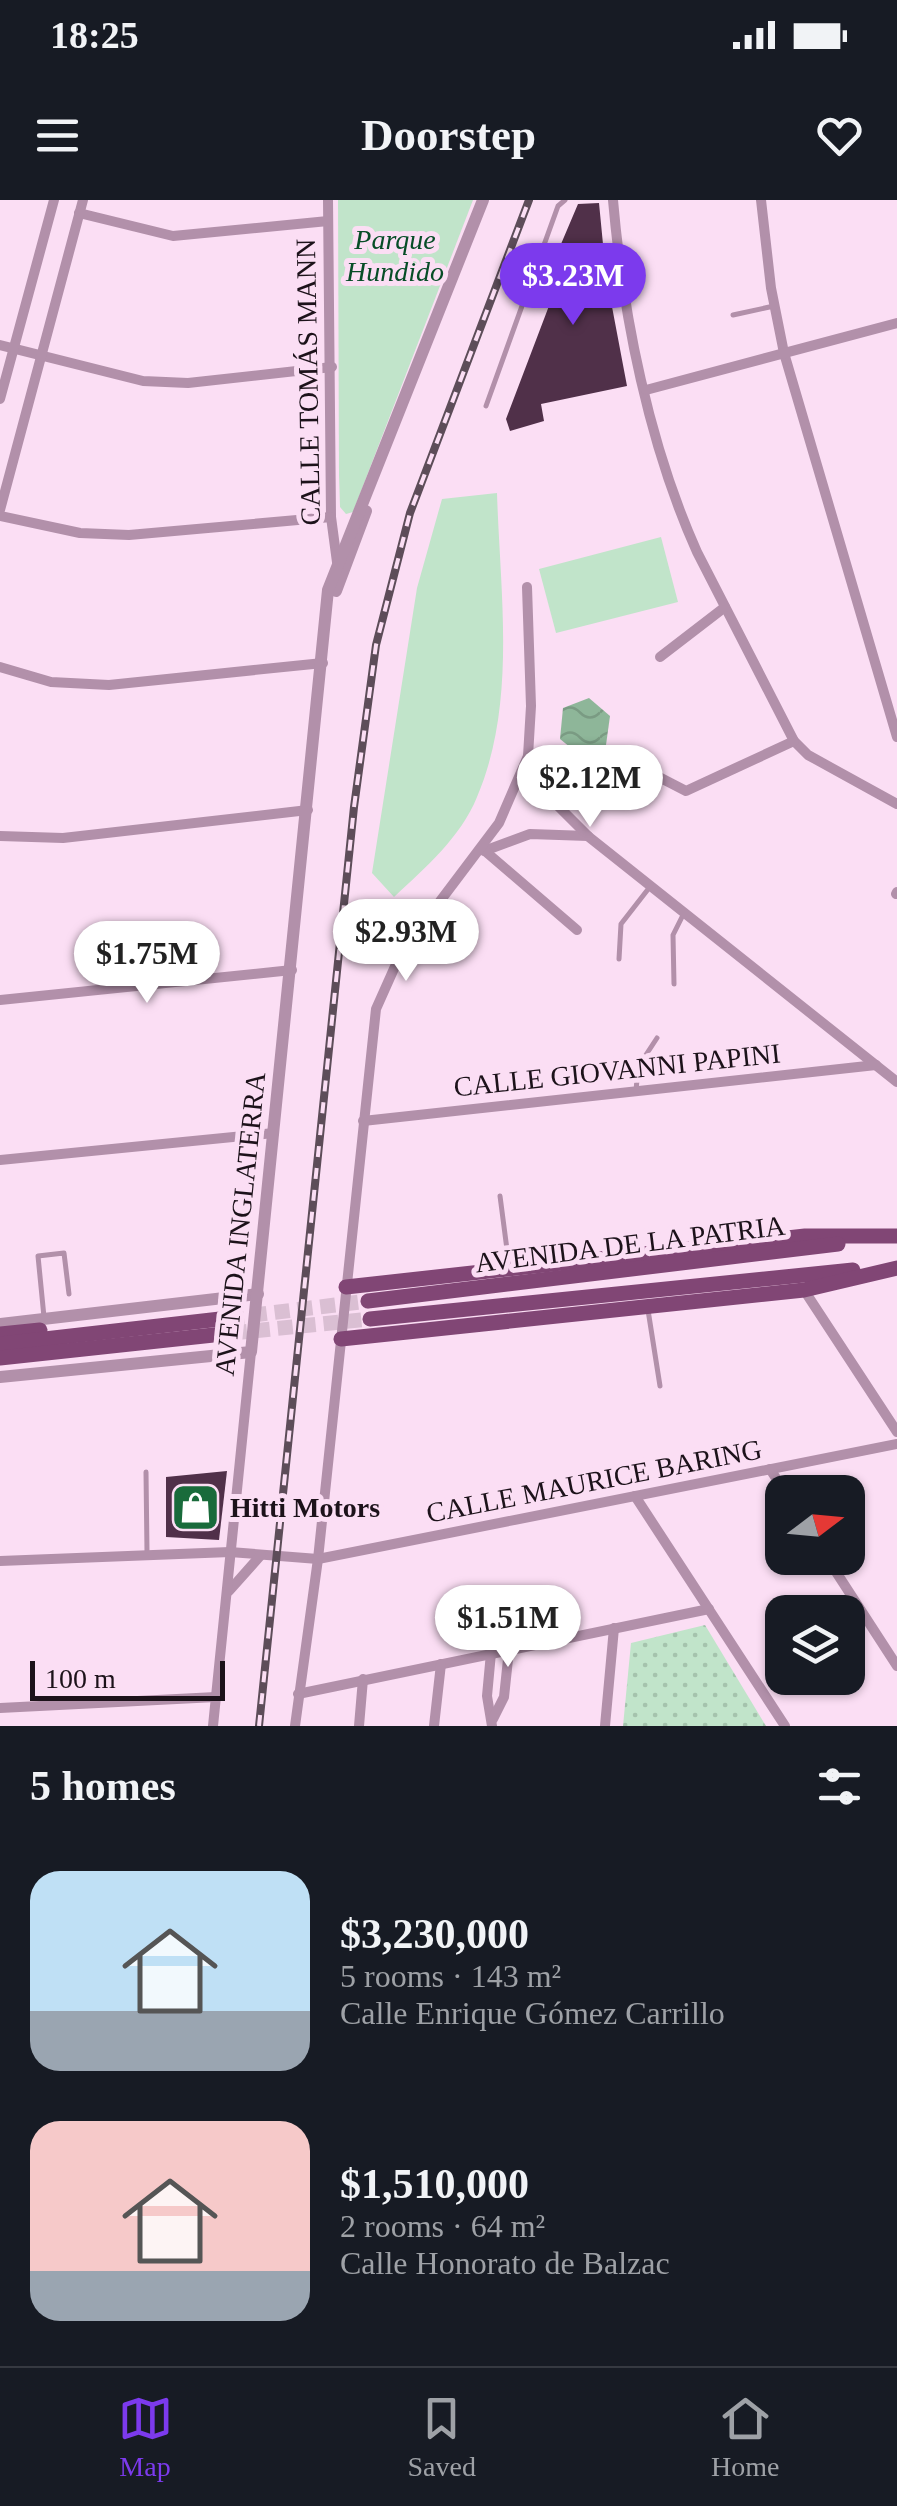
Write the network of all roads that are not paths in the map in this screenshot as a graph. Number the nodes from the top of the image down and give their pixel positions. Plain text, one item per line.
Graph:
1 (54, 200) edge
2 (83, 200) edge
3 (328, 200) edge
4 (483, 200) edge
5 (565, 200) edge
6 (613, 200) edge
7 (761, 200) edge
8 (80, 213) junction
9 (328, 221) junction
10 (774, 306) junction
11 (733, 315) dead end
12 (897, 323) edge
13 (0, 345) edge
14 (14, 348) junction
15 (784, 353) junction
16 (41, 356) junction
17 (332, 367) junction
18 (646, 390) junction
19 (0, 399) edge
20 (486, 406) dead end
21 (370, 490) junction
22 (0, 513) edge
23 (331, 517) junction
24 (337, 562) junction
25 (527, 587) dead end
26 (330, 607) junction
27 (725, 608) junction
28 (660, 657) dead end
29 (323, 662) junction
30 (0, 668) edge
31 (897, 738) edge
32 (794, 742) junction
33 (528, 756) junction
34 (655, 776) dead end
35 (897, 804) edge
36 (308, 810) junction
37 (566, 812) junction
38 (560, 832) junction
39 (0, 836) edge
40 (589, 837) junction
41 (486, 851) junction
42 (474, 856) junction
43 (651, 886) junction
44 (685, 913) junction
45 (577, 930) dead end
46 (619, 959) dead end
47 (292, 970) junction
48 (674, 984) dead end
49 (0, 1000) edge
50 (658, 1038) dead end
51 (876, 1065) junction
52 (897, 1082) edge
53 (636, 1091) junction
54 (363, 1120) junction
55 (274, 1133) junction
56 (0, 1160) edge
57 (500, 1196) dead end
58 (897, 1237) edge
59 (897, 1267) edge
60 (510, 1268) junction
61 (346, 1288) junction
62 (804, 1290) junction
63 (69, 1294) dead end
64 (258, 1294) junction
65 (368, 1301) tunnel mouth
66 (648, 1308) junction
67 (370, 1319) tunnel mouth
68 (44, 1320) junction
69 (0, 1324) edge
70 (231, 1326) tunnel mouth
71 (0, 1334) edge
72 (139, 1336) junction
73 (341, 1340) junction
74 (0, 1344) edge
75 (252, 1352) junction
76 (0, 1358) edge
77 (0, 1366) edge
78 (0, 1377) edge
79 (660, 1386) dead end
80 (897, 1432) edge
81 (897, 1444) edge
82 (770, 1469) junction
83 (146, 1472) dead end
84 (774, 1475) edge
85 (636, 1496) junction
86 (230, 1552) junction
87 (261, 1555) junction
88 (148, 1556) junction
89 (318, 1558) junction
90 (0, 1562) edge
91 (838, 1575) edge
92 (226, 1596) junction
93 (709, 1609) junction
94 (614, 1628) junction
95 (509, 1650) junction
96 (491, 1654) junction
97 (441, 1664) junction
98 (897, 1666) edge
99 (363, 1680) junction
100 (298, 1694) junction
101 (216, 1698) junction
102 (0, 1708) edge
103 (492, 1723) edge
104 (213, 1726) edge
105 (295, 1726) edge
106 (358, 1726) edge
107 (434, 1726) edge
108 (605, 1726) edge
109 (785, 1726) edge

1 - 14 street
2 - 8 street
3 - 9 street, CALLE TOMÁS MANN
4 - 21 street, AVENIDA INGLATERRA
5 - 20 lane
6 - 18 street
7 - 10 street
8 - 9 street
8 - 16 street
9 - 17 street, CALLE TOMÁS MANN
10 - 11 lane
10 - 15 street
12 - 15 street
13 - 14 street
14 - 16 street
14 - 19 street
15 - 18 street
15 - 31 street
16 - 17 street
16 - 22 street
17 - 23 street, CALLE TOMÁS MANN
18 - 27 street
21 - 24 street, AVENIDA INGLATERRA
21 - 26 street, AVENIDA INGLATERRA
22 - 23 street
23 - 24 street, CALLE TOMÁS MANN
24 - 26 street, AVENIDA INGLATERRA
25 - 33 street
26 - 29 street, AVENIDA INGLATERRA
27 - 28 street
27 - 32 street
29 - 30 street
29 - 36 street, AVENIDA INGLATERRA
32 - 34 street
32 - 35 street
33 - 37 street
33 - 42 street
36 - 39 street
36 - 47 street, AVENIDA INGLATERRA
37 - 38 street
37 - 40 street
38 - 40 street
38 - 41 street
40 - 43 street
41 - 42 street
41 - 45 street
42 - 54 street
43 - 44 street
43 - 46 lane
44 - 48 lane
44 - 51 street
47 - 49 street
47 - 55 street, AVENIDA INGLATERRA
50 - 53 lane
51 - 52 street
51 - 53 street, CALLE GIOVANNI PAPINI
53 - 54 street, CALLE GIOVANNI PAPINI
54 - 61 street
55 - 56 street
55 - 64 street, AVENIDA INGLATERRA
57 - 60 lane
58 - 60 main road
58 - 65 main road, AVENIDA DE LA PATRIA
59 - 62 main road
59 - 67 main road, AVENIDA DE LA PATRIA
60 - 61 main road
61 - 73 street
62 - 66 main road
62 - 80 street
63 - 68 lane
64 - 68 street
64 - 75 street, AVENIDA INGLATERRA
66 - 73 main road
66 - 79 lane
68 - 69 street
70 - 72 main road
71 - 72 main road
72 - 74 main road
72 - 76 main road
72 - 77 main road
73 - 89 street
75 - 78 street
75 - 86 street, AVENIDA INGLATERRA
81 - 82 street, CALLE MAURICE BARING
82 - 84 street
82 - 85 street, CALLE MAURICE BARING
83 - 88 lane
85 - 89 street, CALLE MAURICE BARING
85 - 93 street
86 - 87 street, CALLE MAURICE BARING
86 - 88 street, CALLE MAURICE BARING
86 - 92 street, AVENIDA INGLATERRA
87 - 89 street, CALLE MAURICE BARING
87 - 92 street
88 - 90 street, CALLE MAURICE BARING
89 - 100 street
91 - 98 street
92 - 101 street, AVENIDA INGLATERRA
93 - 94 street
93 - 109 street
94 - 95 street
94 - 108 street
95 - 96 street
95 - 103 street
96 - 97 street
96 - 103 street
97 - 99 street
97 - 107 street
99 - 100 street
99 - 106 street
100 - 105 street
101 - 102 street
101 - 104 street, AVENIDA INGLATERRA

